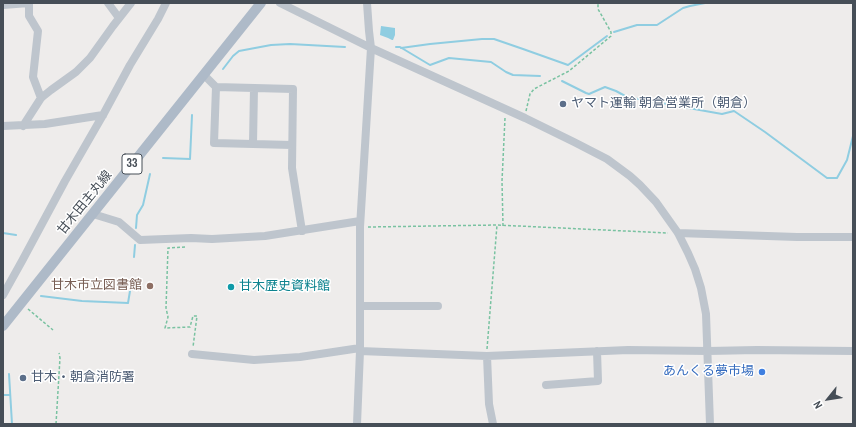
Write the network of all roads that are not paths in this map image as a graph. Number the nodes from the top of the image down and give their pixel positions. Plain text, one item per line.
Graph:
1 (29, 3) edge
2 (108, 3) edge
3 (131, 3) edge
4 (166, 3) edge
5 (262, 3) edge
6 (280, 3) edge
7 (367, 3) edge
8 (3, 5) edge
9 (119, 18) junction
10 (371, 48) junction
11 (204, 75) junction
12 (216, 87) junction
13 (254, 88) junction
14 (42, 98) junction
15 (103, 115) junction
16 (3, 126) edge
17 (23, 126) junction
18 (253, 144) junction
19 (292, 146) junction
20 (93, 214) junction
21 (360, 224) junction
22 (302, 231) junction
23 (678, 233) junction
24 (853, 238) edge
25 (3, 295) edge
26 (360, 306) junction
27 (438, 306) dead end
28 (3, 326) edge
29 (360, 350) junction
30 (597, 351) junction
31 (708, 351) junction
32 (853, 351) edge
33 (192, 354) road end
34 (487, 356) junction
35 (546, 385) dead end
36 (357, 424) edge
37 (493, 424) edge
38 (710, 424) edge

1 - 8 street
1 - 14 street
2 - 9 street
3 - 9 street
4 - 15 street
5 - 11 main road, 甘木田主丸線 / 33
6 - 10 street
7 - 10 street
9 - 14 street
10 - 21 street
10 - 23 street
11 - 12 street
11 - 20 main road, 甘木田主丸線 / 33
12 - 13 street
12 - 18 street
13 - 18 street
13 - 19 street
14 - 17 street
15 - 17 street
15 - 25 street
16 - 17 street
18 - 19 street
19 - 22 street
20 - 22 street
20 - 28 main road, 甘木田主丸線 / 33
21 - 22 street
21 - 26 street
23 - 24 street
23 - 31 street
26 - 27 street
26 - 29 street
29 - 33 street
29 - 34 street
29 - 36 street
30 - 31 street
30 - 34 street
30 - 35 street
31 - 32 street
31 - 38 street
34 - 37 street

